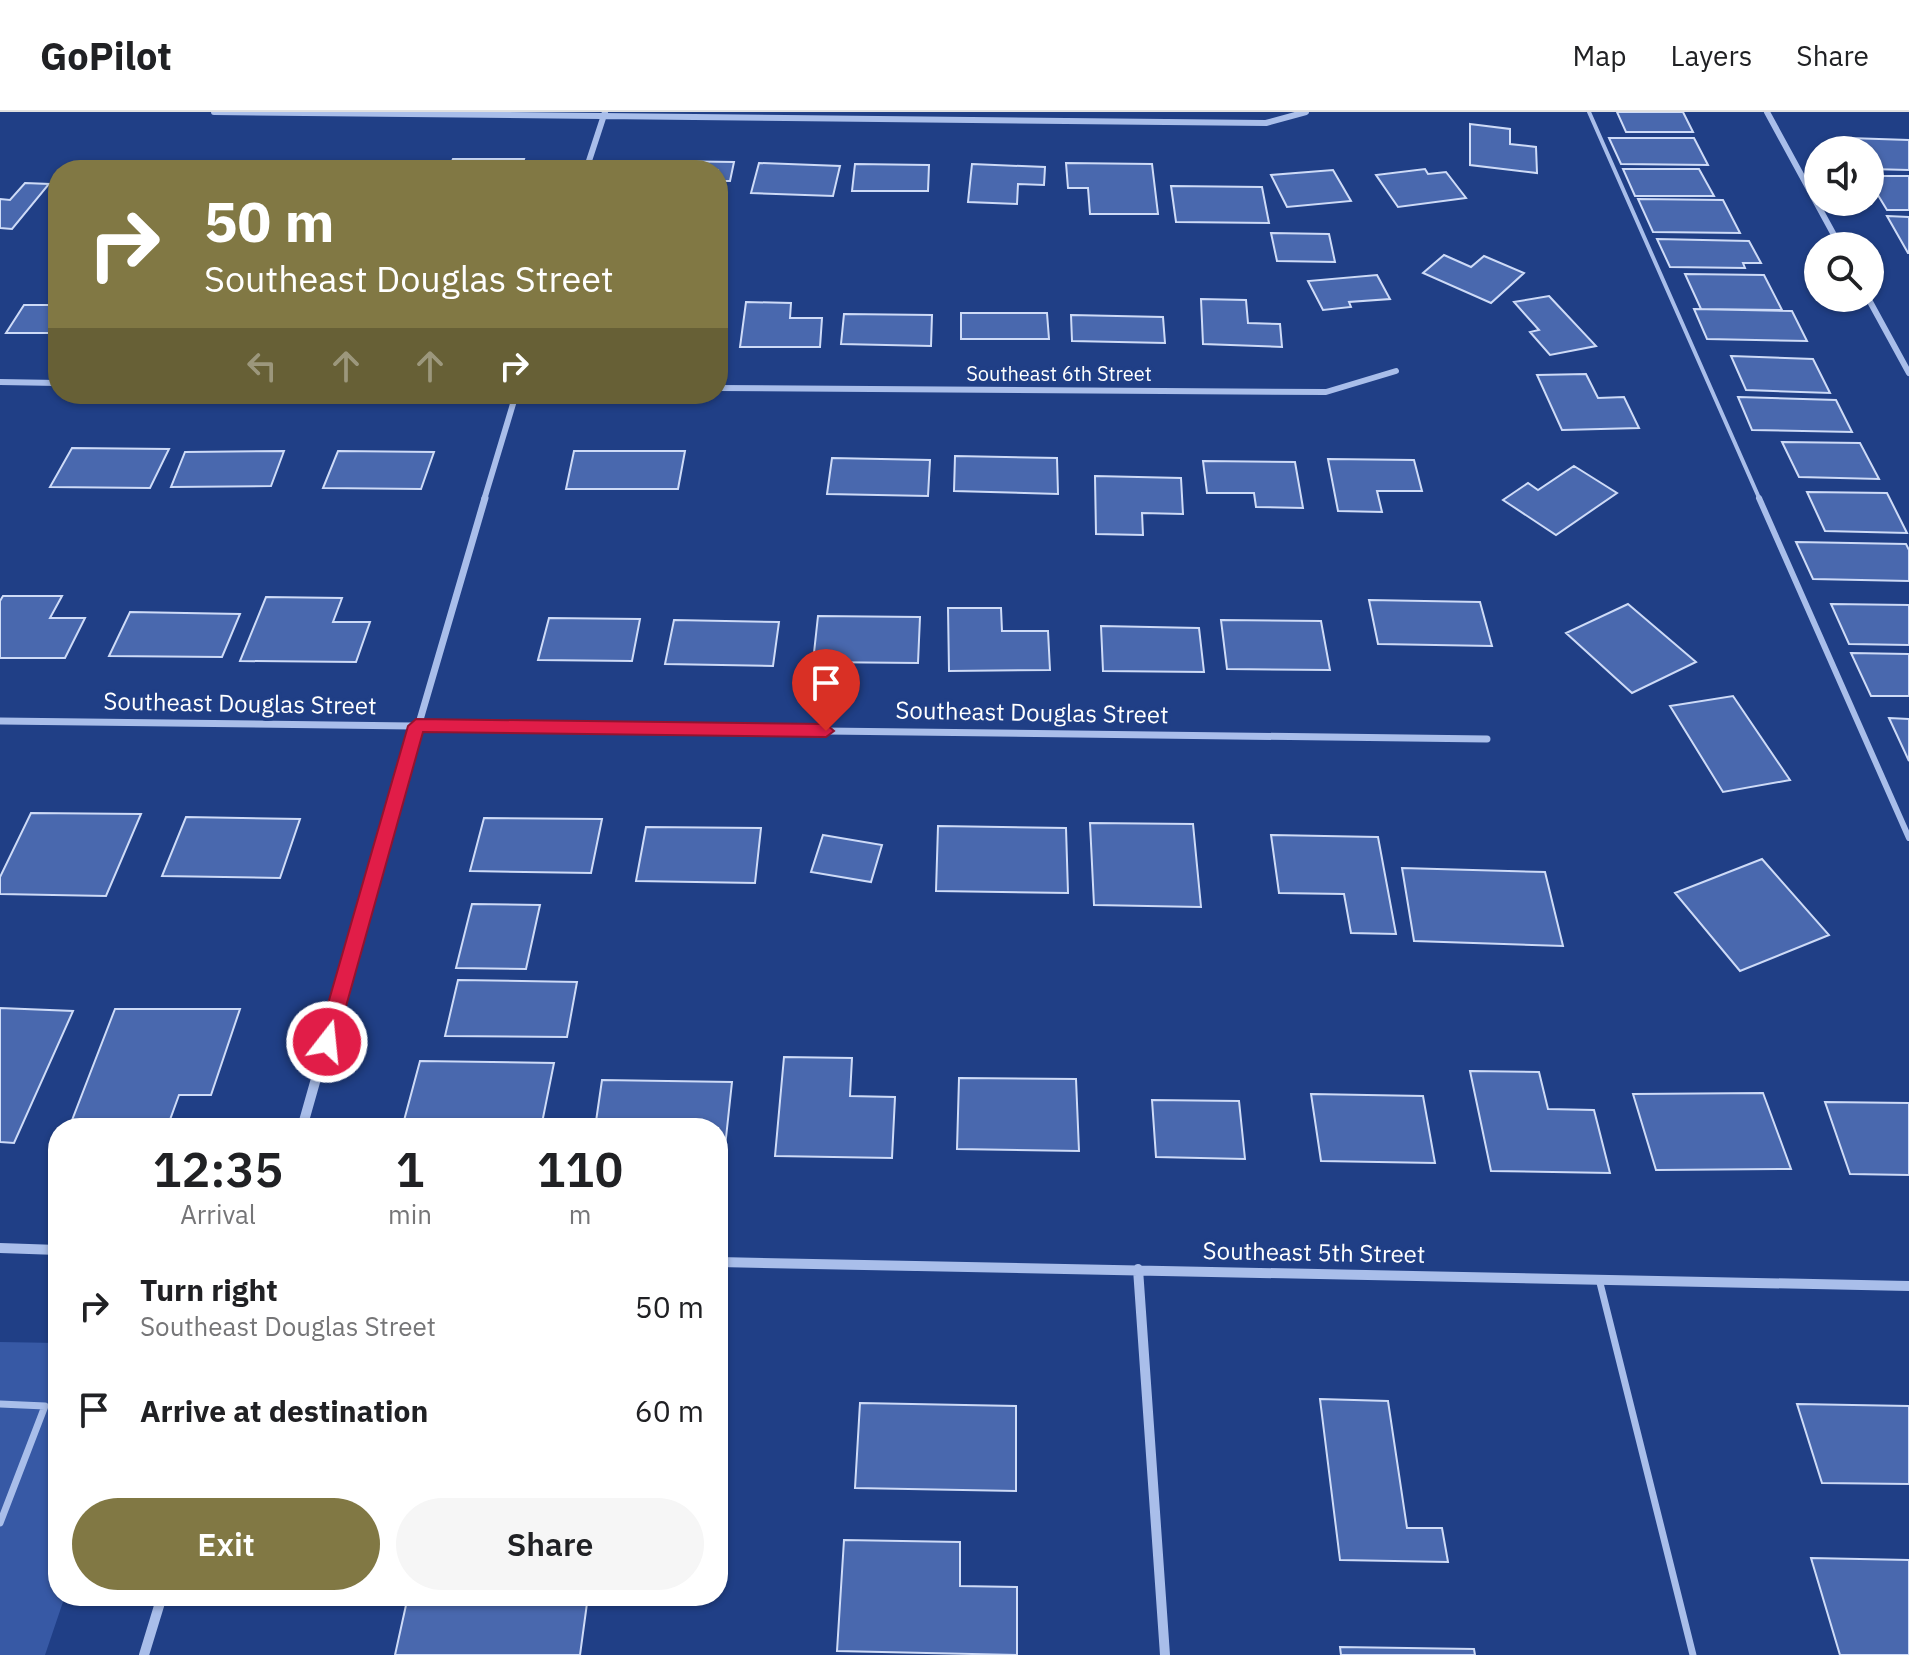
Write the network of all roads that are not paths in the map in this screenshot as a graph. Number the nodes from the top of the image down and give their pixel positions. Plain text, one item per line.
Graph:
1 (214, 112) edge
2 (1306, 112) edge
3 (1589, 112) edge
4 (1767, 112) edge
5 (604, 115) edge
6 (589, 160) edge
7 (1832, 232) edge
8 (1876, 312) edge
9 (1396, 371) dead end
10 (1909, 373) edge
11 (0, 382) edge
12 (48, 383) edge
13 (728, 388) edge
14 (513, 404) edge
15 (0, 721) edge
16 (416, 726) junction
17 (1487, 739) dead end
18 (1909, 838) edge
19 (305, 1118) edge
20 (0, 1248) edge
21 (48, 1250) edge
22 (728, 1262) edge
23 (1138, 1269) junction
24 (1599, 1279) junction
25 (1909, 1286) edge
26 (0, 1404) edge
27 (0, 1523) edge
28 (159, 1606) edge
29 (144, 1655) edge
30 (1165, 1655) edge
31 (1693, 1655) edge

1 - 5 street
2 - 5 street
3 - 18 lane
4 - 7 street
5 - 6 street
8 - 10 street
9 - 13 street, Southeast 6th Street
11 - 12 street
14 - 16 street
15 - 16 street, Southeast Douglas Street
16 - 17 street, Southeast Douglas Street
16 - 19 street
20 - 21 street
22 - 23 street, Southeast 5th Street
23 - 24 street, Southeast 5th Street
23 - 30 street
24 - 25 street, Southeast 5th Street
24 - 31 lane
26 - 27 lane
28 - 29 street

